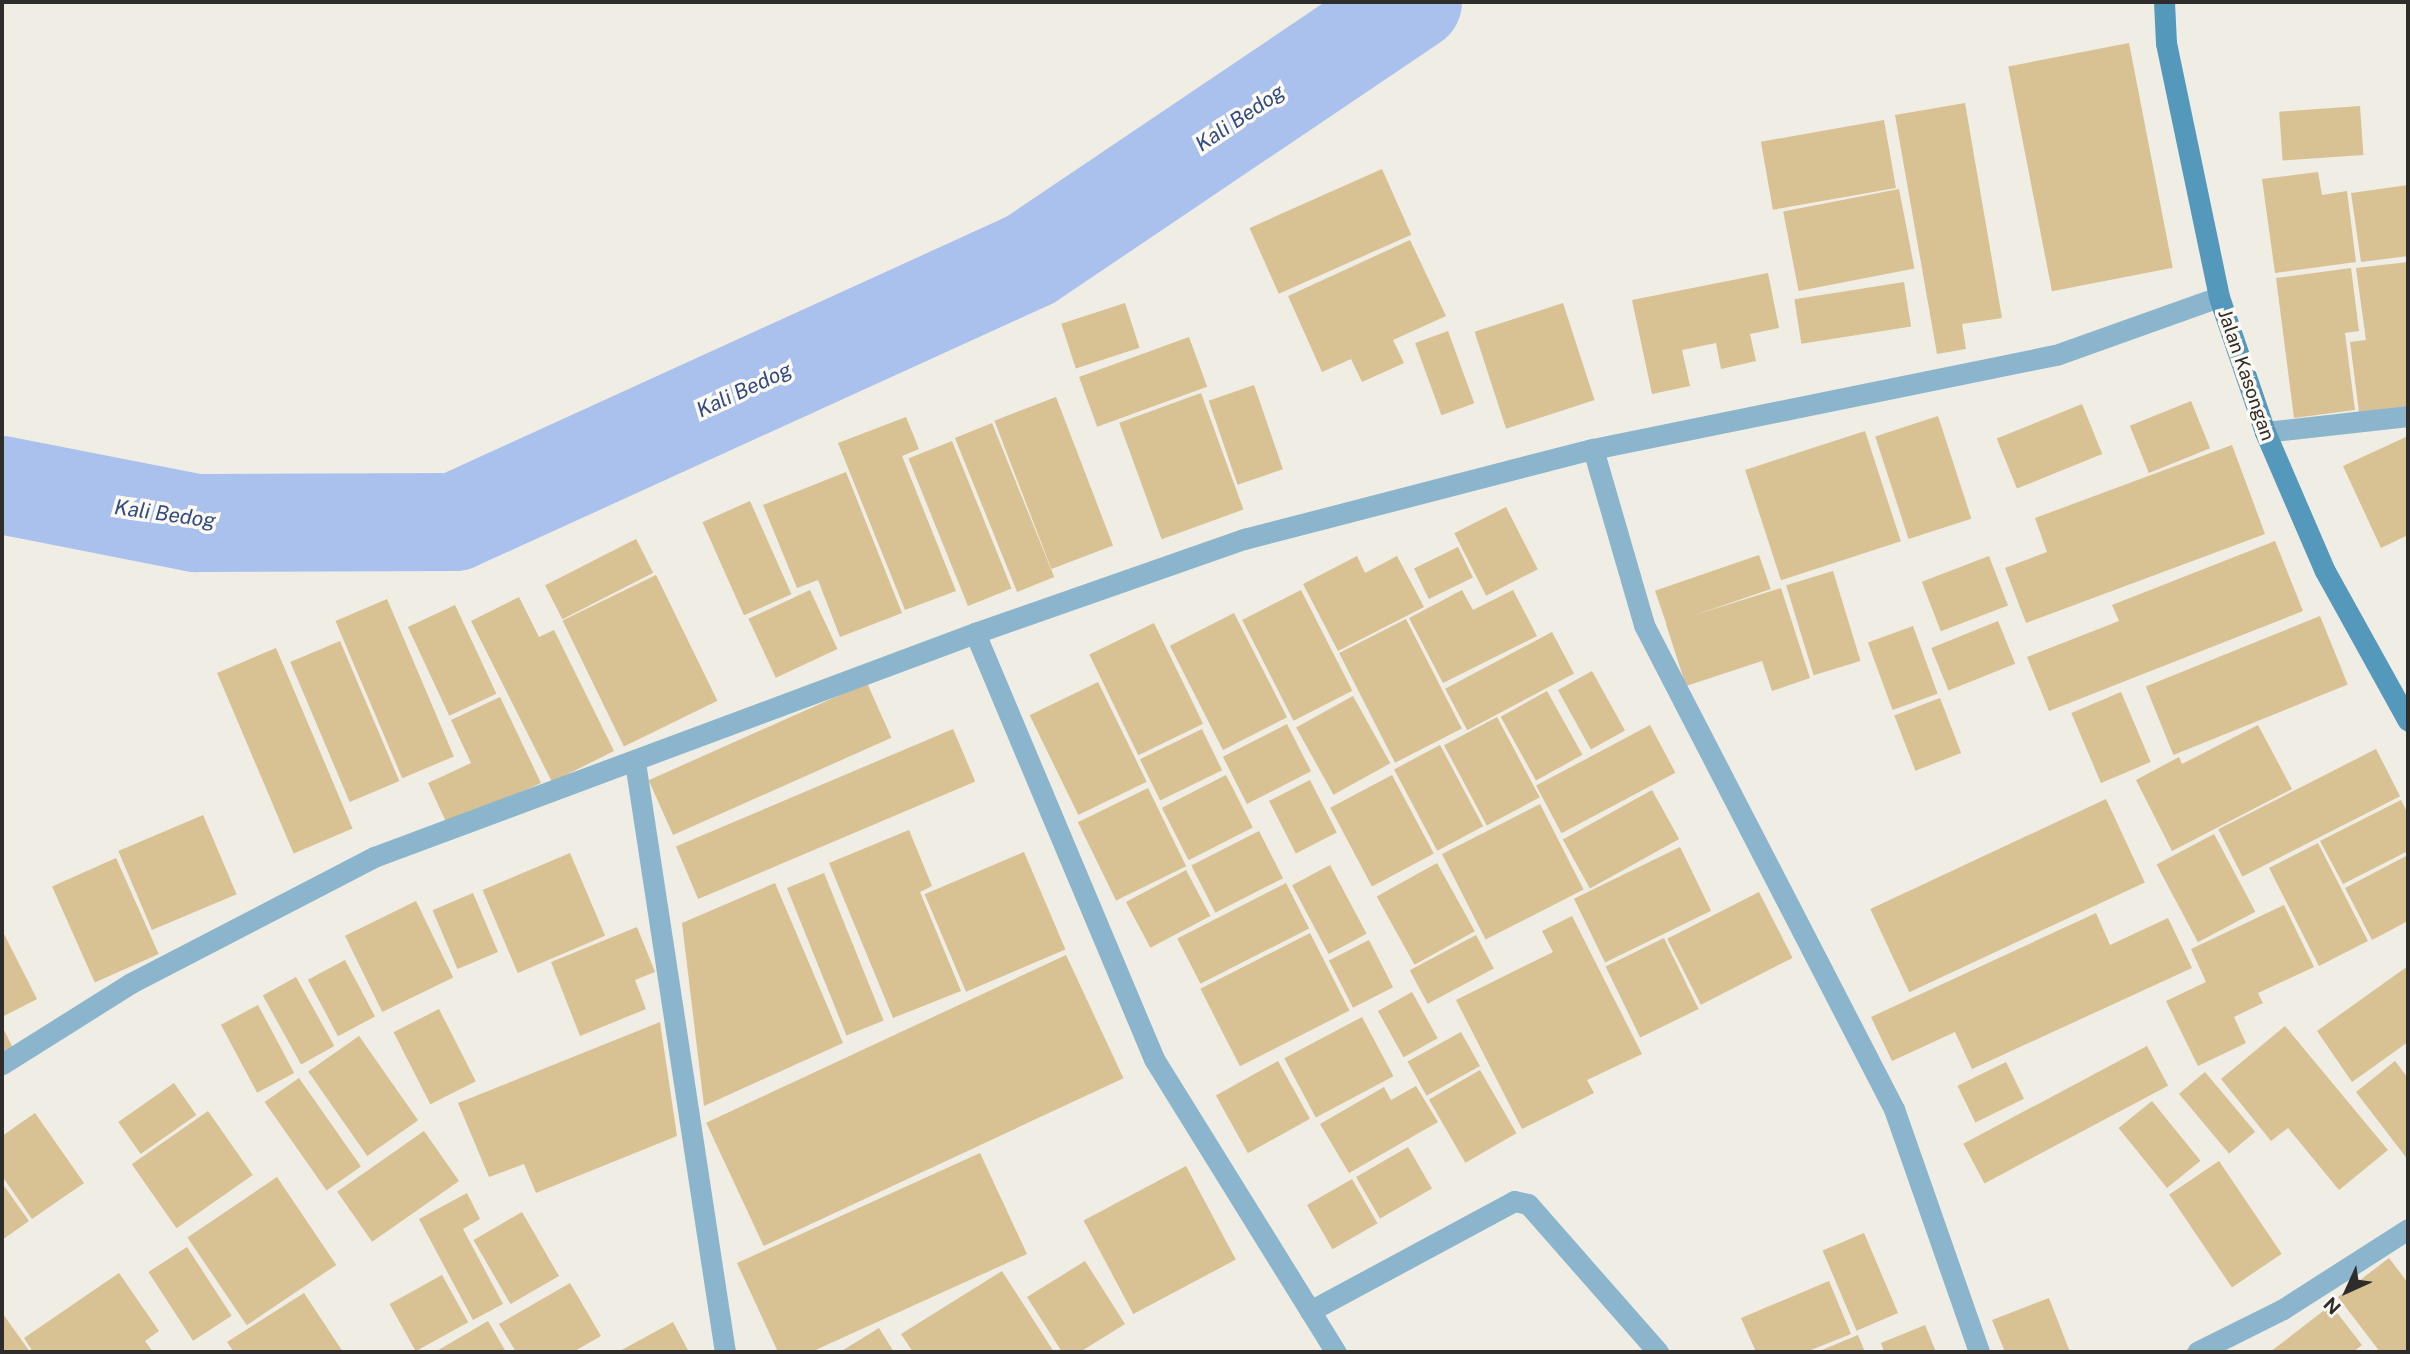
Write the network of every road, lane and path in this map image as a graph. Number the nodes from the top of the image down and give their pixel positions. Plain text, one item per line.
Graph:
1 (2164, 2) edge
2 (2219, 297) junction
3 (2408, 416) edge
4 (2265, 432) junction
5 (1593, 449) junction
6 (975, 633) junction
7 (2408, 721) edge
8 (635, 762) junction
9 (2, 1064) edge
10 (2408, 1229) edge
11 (1310, 1311) junction
12 (725, 1352) edge
13 (1336, 1352) edge
14 (1658, 1352) edge
15 (1979, 1352) edge
16 (2197, 1352) edge

1 - 2 main road, Jalan Kasongan
2 - 4 main road, Jalan Kasongan
2 - 5 street
3 - 4 street
4 - 7 main road, Jalan Kasongan
5 - 6 street
5 - 15 street
6 - 8 street
6 - 11 street
8 - 9 street
8 - 12 street
10 - 16 street
11 - 13 street
11 - 14 street

